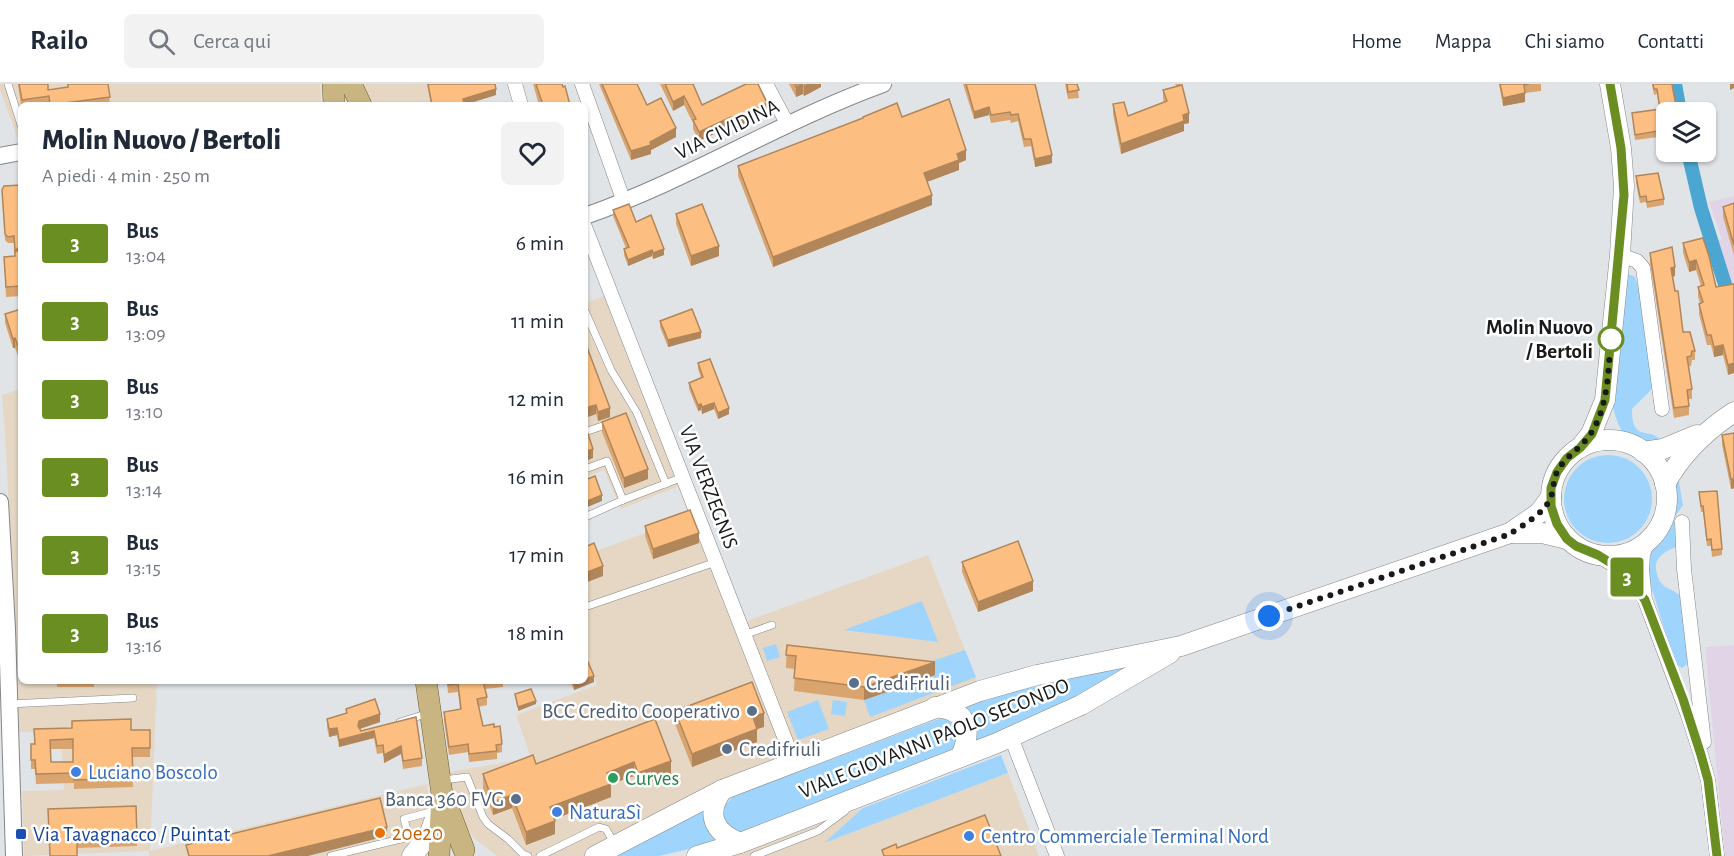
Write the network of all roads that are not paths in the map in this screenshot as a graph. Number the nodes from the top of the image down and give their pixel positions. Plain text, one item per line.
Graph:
1 (8, 84) edge
2 (333, 84) edge
3 (351, 84) edge
4 (515, 84) edge
5 (582, 84) edge
6 (766, 84) edge
7 (883, 84) edge
8 (1610, 84) edge
9 (333, 102) edge
10 (360, 102) edge
11 (520, 102) edge
12 (18, 116) edge
13 (788, 125) junction
14 (18, 153) edge
15 (0, 156) edge
16 (624, 202) junction
17 (588, 215) edge
18 (588, 235) edge
19 (1620, 255) junction
20 (588, 318) edge
21 (1605, 400) junction
22 (1662, 410) dead end
23 (1734, 412) edge
24 (637, 413) junction
25 (626, 417) edge
26 (616, 421) edge
27 (1711, 428) junction
28 (588, 431) edge
29 (1622, 442) junction
30 (1580, 448) junction
31 (1642, 452) junction
32 (588, 468) edge
33 (683, 477) junction
34 (666, 484) junction
35 (1665, 484) junction
36 (1551, 497) junction
37 (623, 501) junction
38 (0, 502) edge
39 (588, 517) edge
40 (1682, 522) dead end
41 (1510, 534) junction
42 (1567, 539) junction
43 (1647, 542) junction
44 (1598, 555) junction
45 (716, 562) junction
46 (1645, 600) junction
47 (588, 606) edge
48 (772, 625) dead end
49 (4, 629) edge
50 (744, 635) junction
51 (1181, 646) junction
52 (426, 684) edge
53 (133, 698) dead end
54 (9, 704) junction
55 (935, 707) junction
56 (430, 712) junction
57 (397, 723) edge
58 (1011, 737) junction
59 (962, 756) junction
60 (794, 762) junction
61 (1708, 780) junction
62 (441, 787) junction
63 (722, 790) junction
64 (616, 845) junction
65 (747, 849) edge
66 (472, 853) edge
67 (14, 856) edge
68 (331, 856) edge
69 (412, 856) edge
70 (439, 856) edge
71 (528, 856) edge
72 (540, 856) edge
73 (595, 856) edge
74 (697, 856) edge
75 (1057, 856) edge
76 (1716, 856) edge

1 - 12 lane
2 - 9 main road
3 - 10 main road
4 - 11 street
5 - 16 street
6 - 13 street
7 - 13 street, VIA CIVIDINA
8 - 19 main road
13 - 16 street, VIA CIVIDINA
14 - 15 street
16 - 17 street, VIA CIVIDINA
18 - 33 street, VIA VERZEGNIS
19 - 21 main road
19 - 22 street
20 - 24 lane
21 - 29 main road
21 - 30 main road
23 - 27 main road
24 - 25 lane
24 - 34 lane
26 - 28 lane
27 - 31 main road
27 - 35 main road
29 - 30 main road
29 - 31 main road
30 - 36 main road
31 - 35 main road
32 - 37 lane
33 - 34 lane
33 - 45 street, VIA VERZEGNIS
34 - 37 lane
35 - 43 main road
36 - 41 main road, VIALE GIOVANNI PAOLO SECONDO
36 - 42 main road
37 - 39 lane
38 - 49 street
40 - 61 street
41 - 42 main road, VIALE GIOVANNI PAOLO SECONDO
41 - 51 main road, VIALE GIOVANNI PAOLO SECONDO
42 - 44 main road
43 - 44 main road
43 - 46 street
44 - 46 street
45 - 47 lane
45 - 50 street, VIA VERZEGNIS
46 - 61 street
48 - 50 lane
49 - 54 street
50 - 60 street, VIA VERZEGNIS
51 - 55 main road, VIALE GIOVANNI PAOLO SECONDO
51 - 58 main road, VIALE GIOVANNI PAOLO SECONDO
52 - 56 main road
53 - 54 lane
54 - 67 street
55 - 59 main road
55 - 60 main road, VIALE GIOVANNI PAOLO SECONDO
56 - 57 lane
56 - 62 main road
58 - 59 main road, VIALE GIOVANNI PAOLO SECONDO
58 - 75 street
59 - 65 main road, VIALE GIOVANNI PAOLO SECONDO
60 - 63 main road, VIALE GIOVANNI PAOLO SECONDO
61 - 76 street
62 - 66 main road
62 - 68 lane
62 - 69 main road
62 - 70 main road
62 - 71 lane
63 - 64 main road, VIALE GIOVANNI PAOLO SECONDO
63 - 65 main road
64 - 72 lane
64 - 73 main road, VIALE GIOVANNI PAOLO SECONDO
65 - 74 main road, VIALE GIOVANNI PAOLO SECONDO
66 - 70 main road

